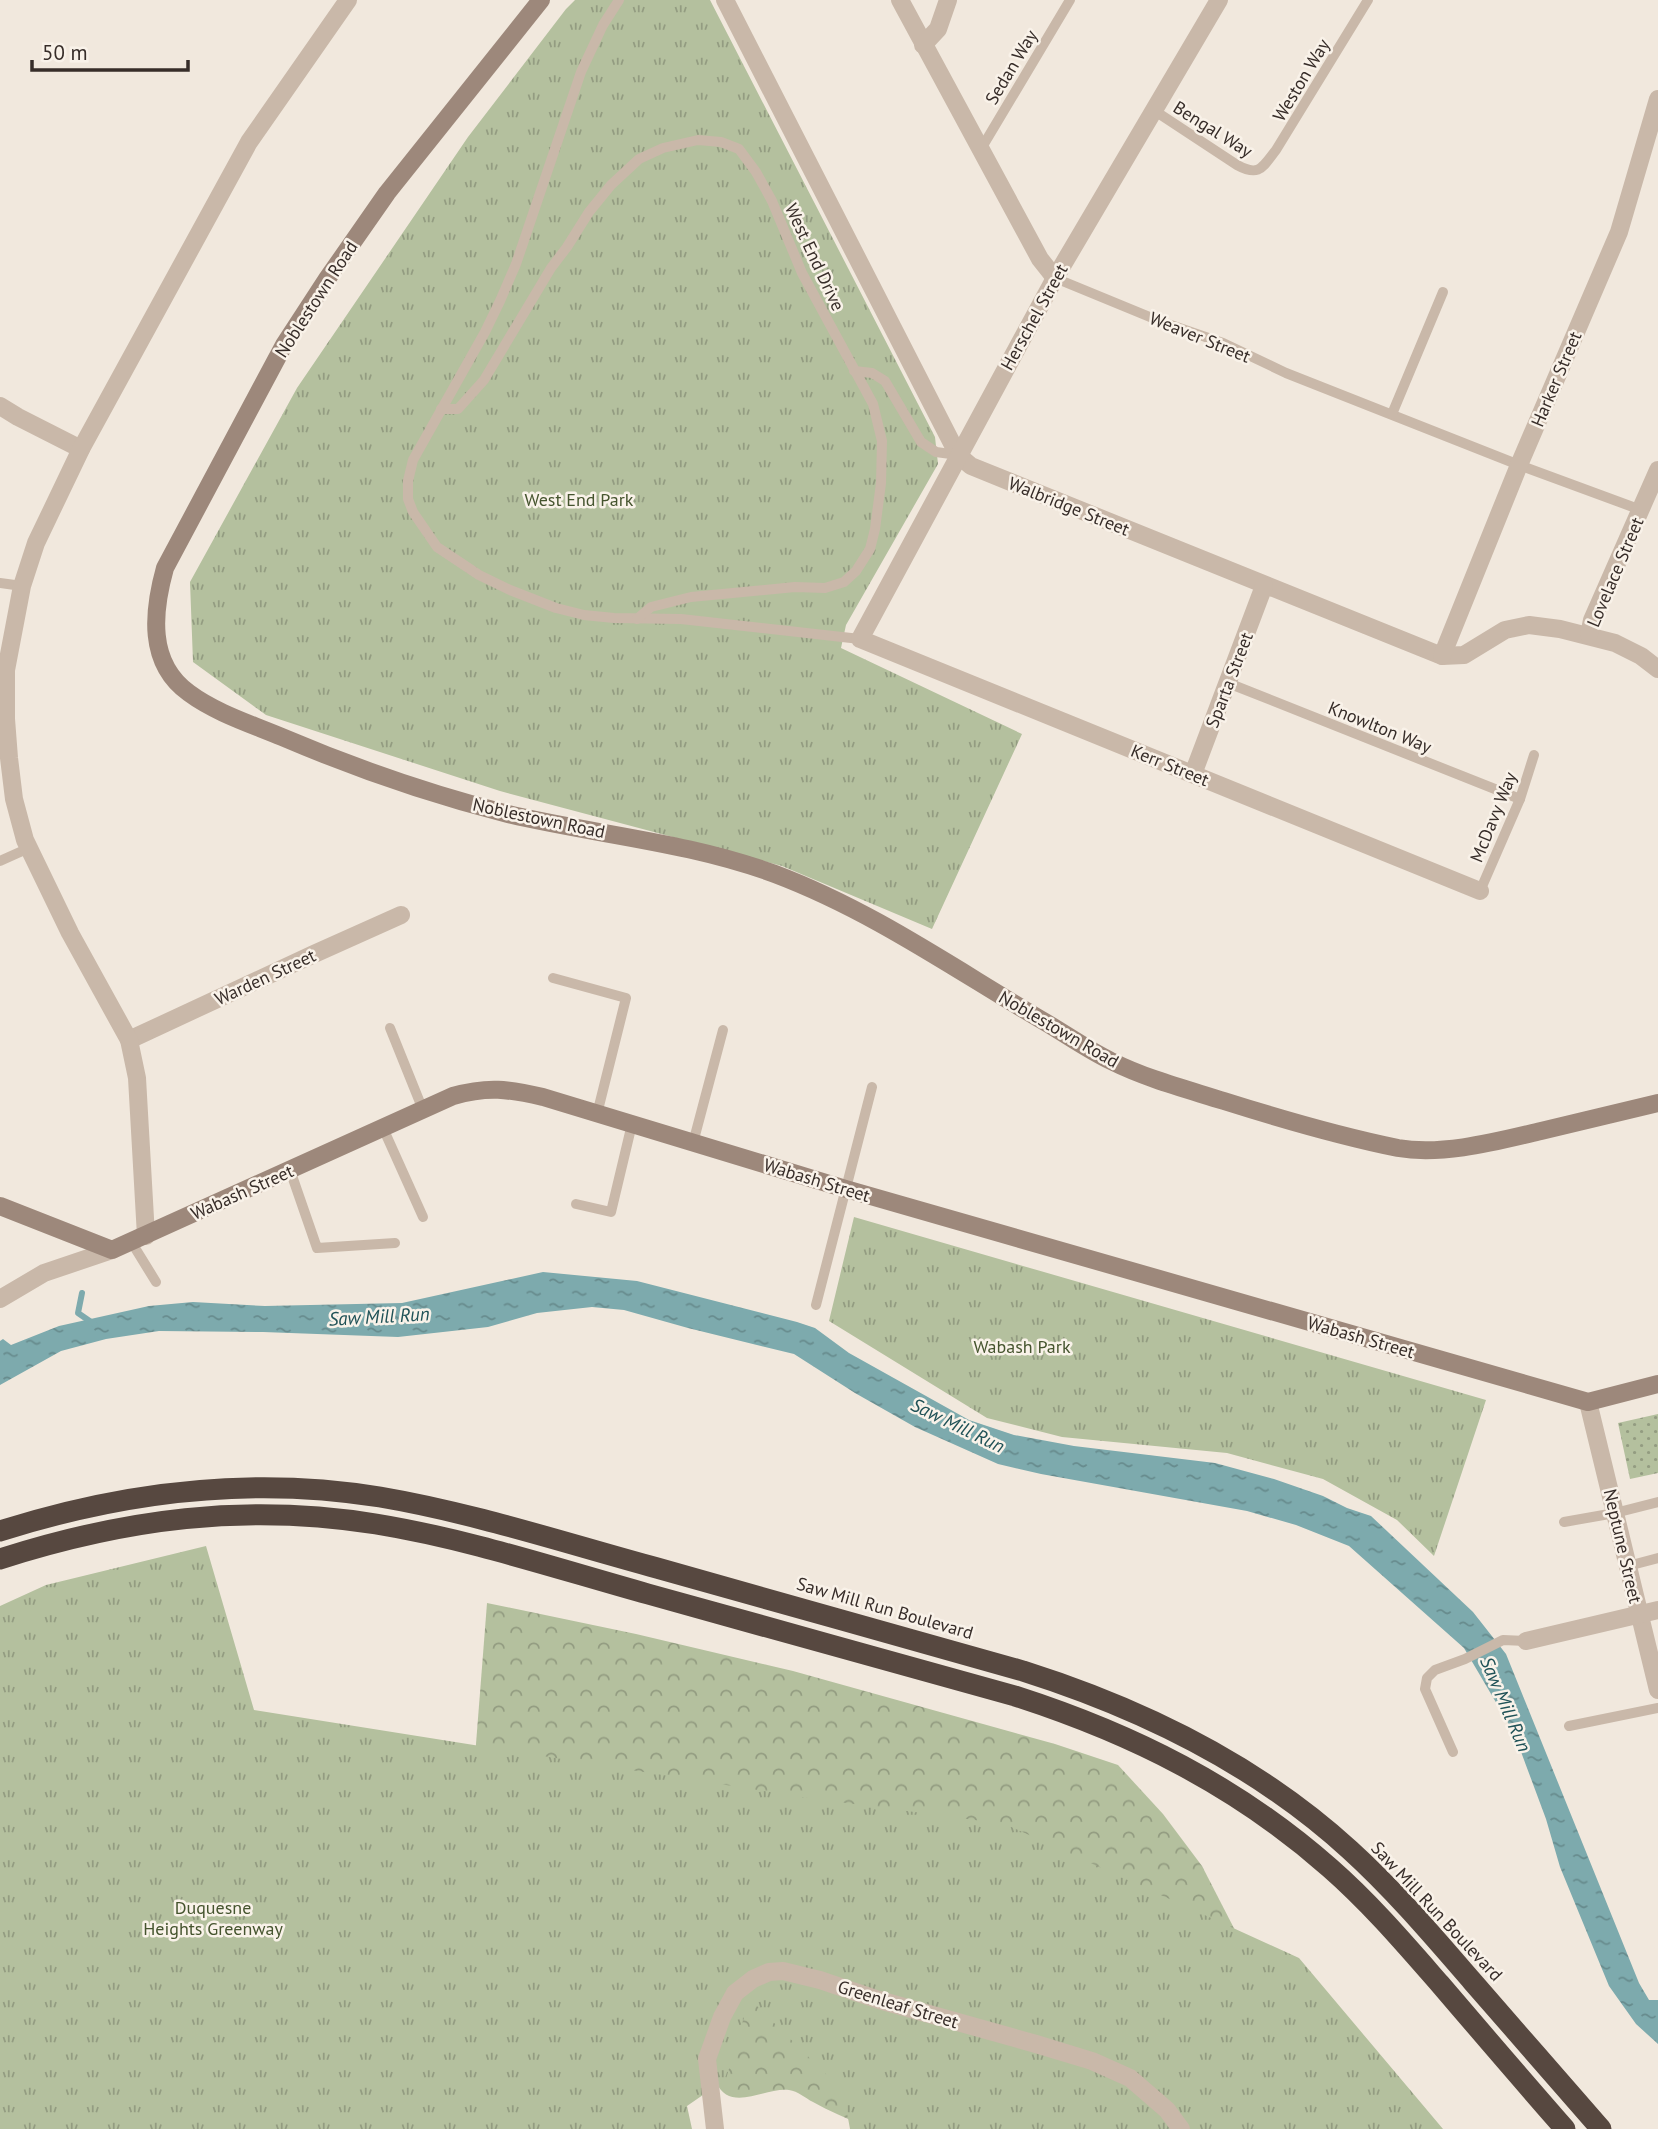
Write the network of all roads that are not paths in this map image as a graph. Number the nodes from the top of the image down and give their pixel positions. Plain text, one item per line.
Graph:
1 (348, 0) edge
2 (541, 0) edge
3 (619, 0) edge
4 (725, 0) edge
5 (900, 0) edge
6 (948, 0) edge
7 (1070, 0) edge
8 (1219, 0) edge
9 (1368, 0) edge
10 (923, 45) junction
11 (1658, 99) edge
12 (1155, 111) junction
13 (980, 150) junction
14 (1255, 172) joint
15 (1055, 278) junction
16 (1443, 292) dead end
17 (854, 371) junction
18 (0, 406) edge
19 (441, 409) junction
20 (1392, 414) junction
21 (81, 449) junction
22 (958, 455) junction
23 (1518, 465) junction
24 (1658, 470) edge
25 (1641, 510) junction
26 (0, 583) edge
27 (22, 586) junction
28 (1264, 586) junction
29 (637, 619) junction
30 (1589, 635) junction
31 (860, 639) junction
32 (1443, 656) junction
33 (1658, 668) edge
34 (1228, 683) junction
35 (1534, 755) dead end
36 (1193, 774) junction
37 (1520, 799) junction
38 (29, 848) junction
39 (0, 861) edge
40 (1480, 891) joint
41 (401, 915) dead end
42 (553, 978) dead end
43 (390, 1028) dead end
44 (723, 1030) dead end
45 (129, 1041) junction
46 (872, 1087) dead end
47 (1658, 1103) edge
48 (423, 1110) junction
49 (597, 1114) junction
50 (632, 1125) junction
51 (383, 1128) junction
52 (692, 1143) junction
53 (290, 1170) junction
54 (846, 1189) junction
55 (576, 1204) dead end
56 (0, 1206) edge
57 (423, 1217) dead end
58 (139, 1240) junction
59 (395, 1243) dead end
60 (112, 1250) junction
61 (156, 1282) dead end
62 (0, 1299) edge
63 (816, 1305) dead end
64 (1658, 1384) edge
65 (1588, 1402) junction
66 (1658, 1502) edge
67 (1615, 1513) junction
68 (1564, 1522) dead end
69 (0, 1531) edge
70 (1658, 1558) edge
71 (0, 1559) edge
72 (1628, 1566) junction
73 (1658, 1610) edge
74 (1639, 1614) junction
75 (1527, 1641) joint
76 (1658, 1690) edge
77 (1658, 1708) edge
78 (1569, 1726) dead end
79 (1453, 1752) dead end
80 (1448, 1994) junction
81 (715, 2129) edge
82 (1181, 2129) edge
83 (1545, 2129) edge
84 (1565, 2129) edge
85 (1601, 2129) edge

1 - 21 street
2 - 47 main road, Noblestown Road
3 - 19 lane
4 - 22 street
5 - 10 street
6 - 10 street
7 - 13 lane, Sedan Way
8 - 12 street, Herschel Street
9 - 14 lane, Weston Way
10 - 13 street
11 - 23 street, Harker Street
12 - 14 lane, Bengal Way
12 - 15 street, Herschel Street
13 - 15 street
15 - 20 lane, Weaver Street
15 - 22 street, Herschel Street
16 - 20 lane
17 - 19 lane, West End Drive
17 - 22 lane
17 - 29 lane, West End Drive
18 - 21 street
19 - 29 lane
20 - 23 lane, Weaver Street
21 - 27 street
22 - 28 street, Walbridge Street
22 - 31 street, Herschel Street
23 - 25 lane, Weaver Street
23 - 32 street, Harker Street
24 - 25 street, Lovelace Street
25 - 30 street, Lovelace Street
26 - 27 lane
27 - 38 street
28 - 32 street, Walbridge Street
28 - 34 street, Sparta Street
29 - 31 lane
30 - 32 street
30 - 33 street
31 - 36 street, Kerr Street
34 - 36 street, Sparta Street
34 - 37 lane, Knowlton Way
35 - 37 lane, McDavy Way
36 - 40 street, Kerr Street
37 - 40 lane, McDavy Way
38 - 39 lane
38 - 45 street
41 - 45 street, Warden Street
42 - 49 lane
43 - 48 lane
44 - 52 lane
45 - 58 street
46 - 54 lane
48 - 49 main road, Wabash Street
48 - 51 main road, Wabash Street
49 - 50 main road, Wabash Street
50 - 52 main road, Wabash Street
50 - 55 lane
51 - 53 main road, Wabash Street
51 - 57 lane
52 - 54 main road, Wabash Street
53 - 58 main road, Wabash Street
53 - 59 lane
54 - 63 lane
54 - 65 main road, Wabash Street
56 - 60 main road
58 - 60 main road, Wabash Street
58 - 61 lane
60 - 62 street, Wabash Street
64 - 65 main road
65 - 67 street, Neptune Street
66 - 67 lane
67 - 68 lane
67 - 72 street, Neptune Street
69 - 85 highway, Saw Mill Run Boulevard
70 - 72 lane
71 - 80 highway
72 - 74 street, Neptune Street
73 - 74 street
74 - 75 street
74 - 76 street, Neptune Street
75 - 79 lane
77 - 78 lane
80 - 83 highway
80 - 84 highway
81 - 82 street, Greenleaf Street

